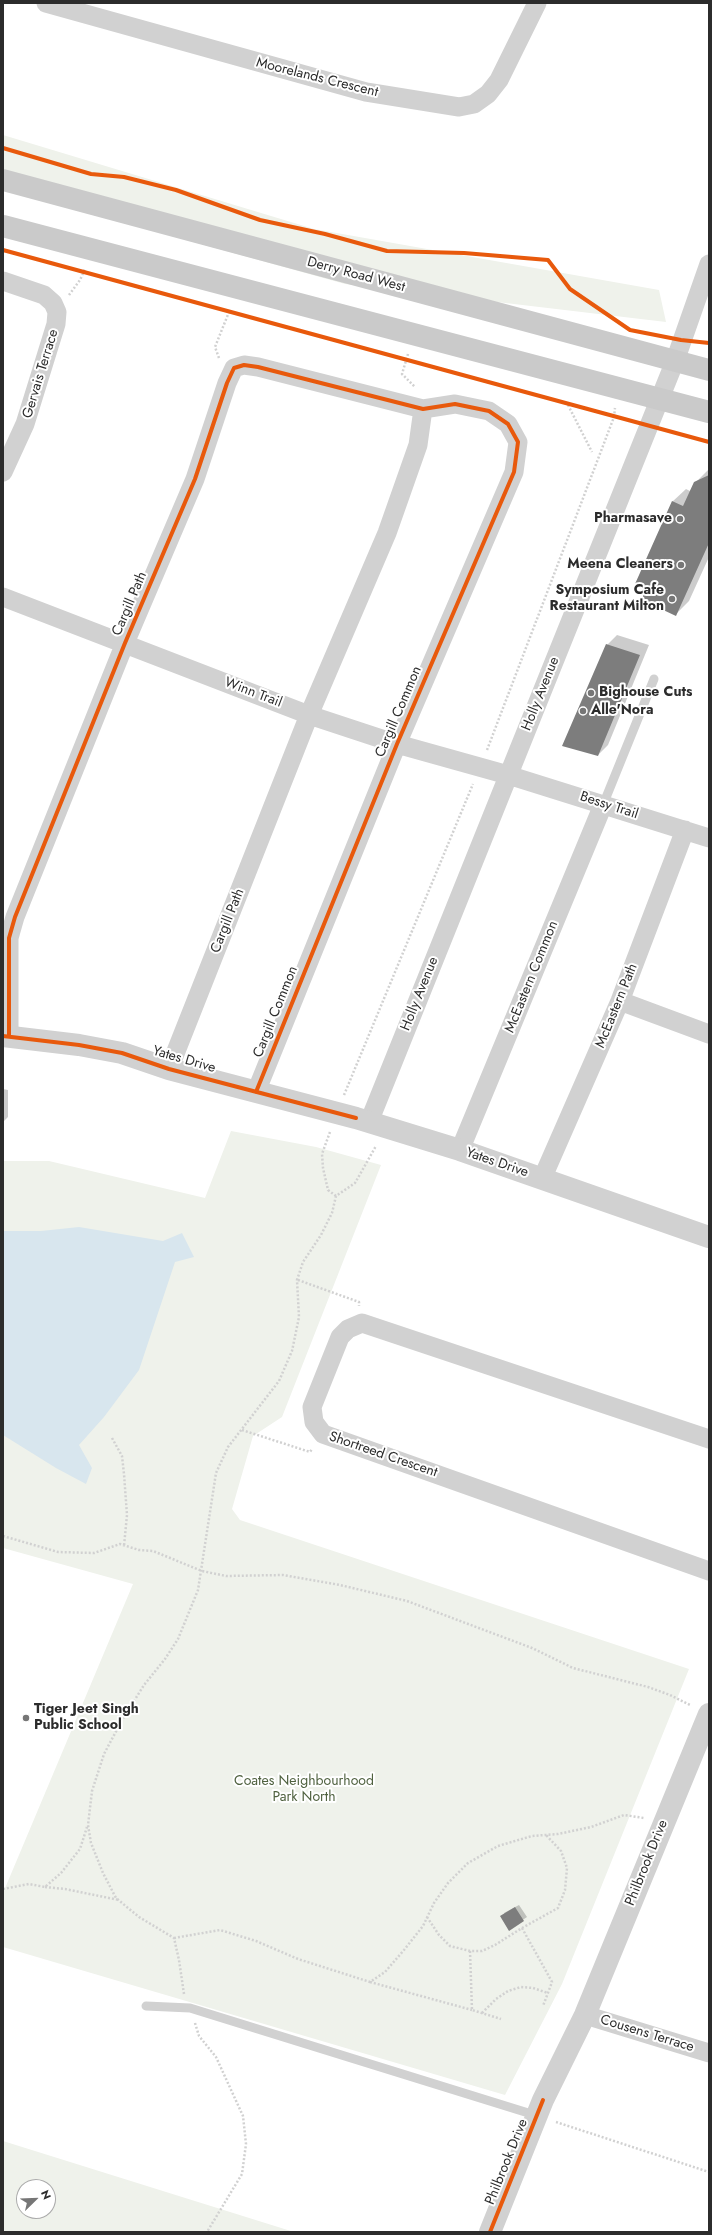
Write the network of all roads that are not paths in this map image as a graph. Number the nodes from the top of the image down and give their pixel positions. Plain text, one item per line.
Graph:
1 (46, 3) edge
2 (537, 3) edge
3 (3, 180) edge
4 (3, 226) edge
5 (709, 264) edge
6 (3, 281) edge
7 (675, 360) junction
8 (709, 370) edge
9 (659, 400) junction
10 (423, 409) junction
11 (709, 412) edge
12 (3, 472) edge
13 (3, 597) edge
14 (125, 643) junction
15 (654, 679) dead end
16 (309, 715) junction
17 (397, 744) junction
18 (508, 775) junction
19 (603, 805) junction
20 (684, 830) junction
21 (709, 838) edge
22 (620, 1001) junction
23 (709, 1034) edge
24 (6, 1035) edge
25 (169, 1069) junction
26 (256, 1092) junction
27 (378, 1124) junction
28 (460, 1150) junction
29 (542, 1179) junction
30 (709, 1237) edge
31 (709, 1439) edge
32 (709, 1571) edge
33 (709, 1714) edge
34 (146, 2006) dead end
35 (585, 2015) junction
36 (709, 2053) edge
37 (538, 2116) junction
38 (490, 2232) edge

1 - 2 street, Moorelands Crescent
3 - 7 main road, Derry Road West
4 - 9 main road
5 - 7 street, Holly Avenue
6 - 12 street, Gervais Terrace
7 - 8 main road, Derry Road West
7 - 9 street, Holly Avenue
9 - 11 main road
9 - 18 street, Holly Avenue
10 - 14 street, Cargill Path
10 - 16 street, Cargill Path
10 - 17 street, Cargill Common
13 - 14 street, Winn Trail
14 - 16 street, Winn Trail
14 - 24 street, Cargill Path
15 - 19 lane
16 - 17 street, Winn Trail
16 - 25 street, Cargill Path
17 - 18 street, Winn Trail
17 - 26 street, Cargill Common
18 - 19 street, Bessy Trail
18 - 27 street, Holly Avenue
19 - 20 street, Bessy Trail
19 - 28 street, McEastern Common
20 - 21 street, Bessy Trail
20 - 22 street, McEastern Path
22 - 23 street
22 - 29 street, McEastern Path
24 - 25 street, Yates Drive
25 - 26 street, Yates Drive
26 - 27 street, Yates Drive
27 - 28 street, Yates Drive
28 - 29 street, Yates Drive
29 - 30 street, Yates Drive
31 - 32 street, Shortreed Crescent
33 - 35 street, Philbrook Drive
34 - 37 lane
35 - 36 street, Cousens Terrace
35 - 37 street, Philbrook Drive
37 - 38 street, Philbrook Drive

